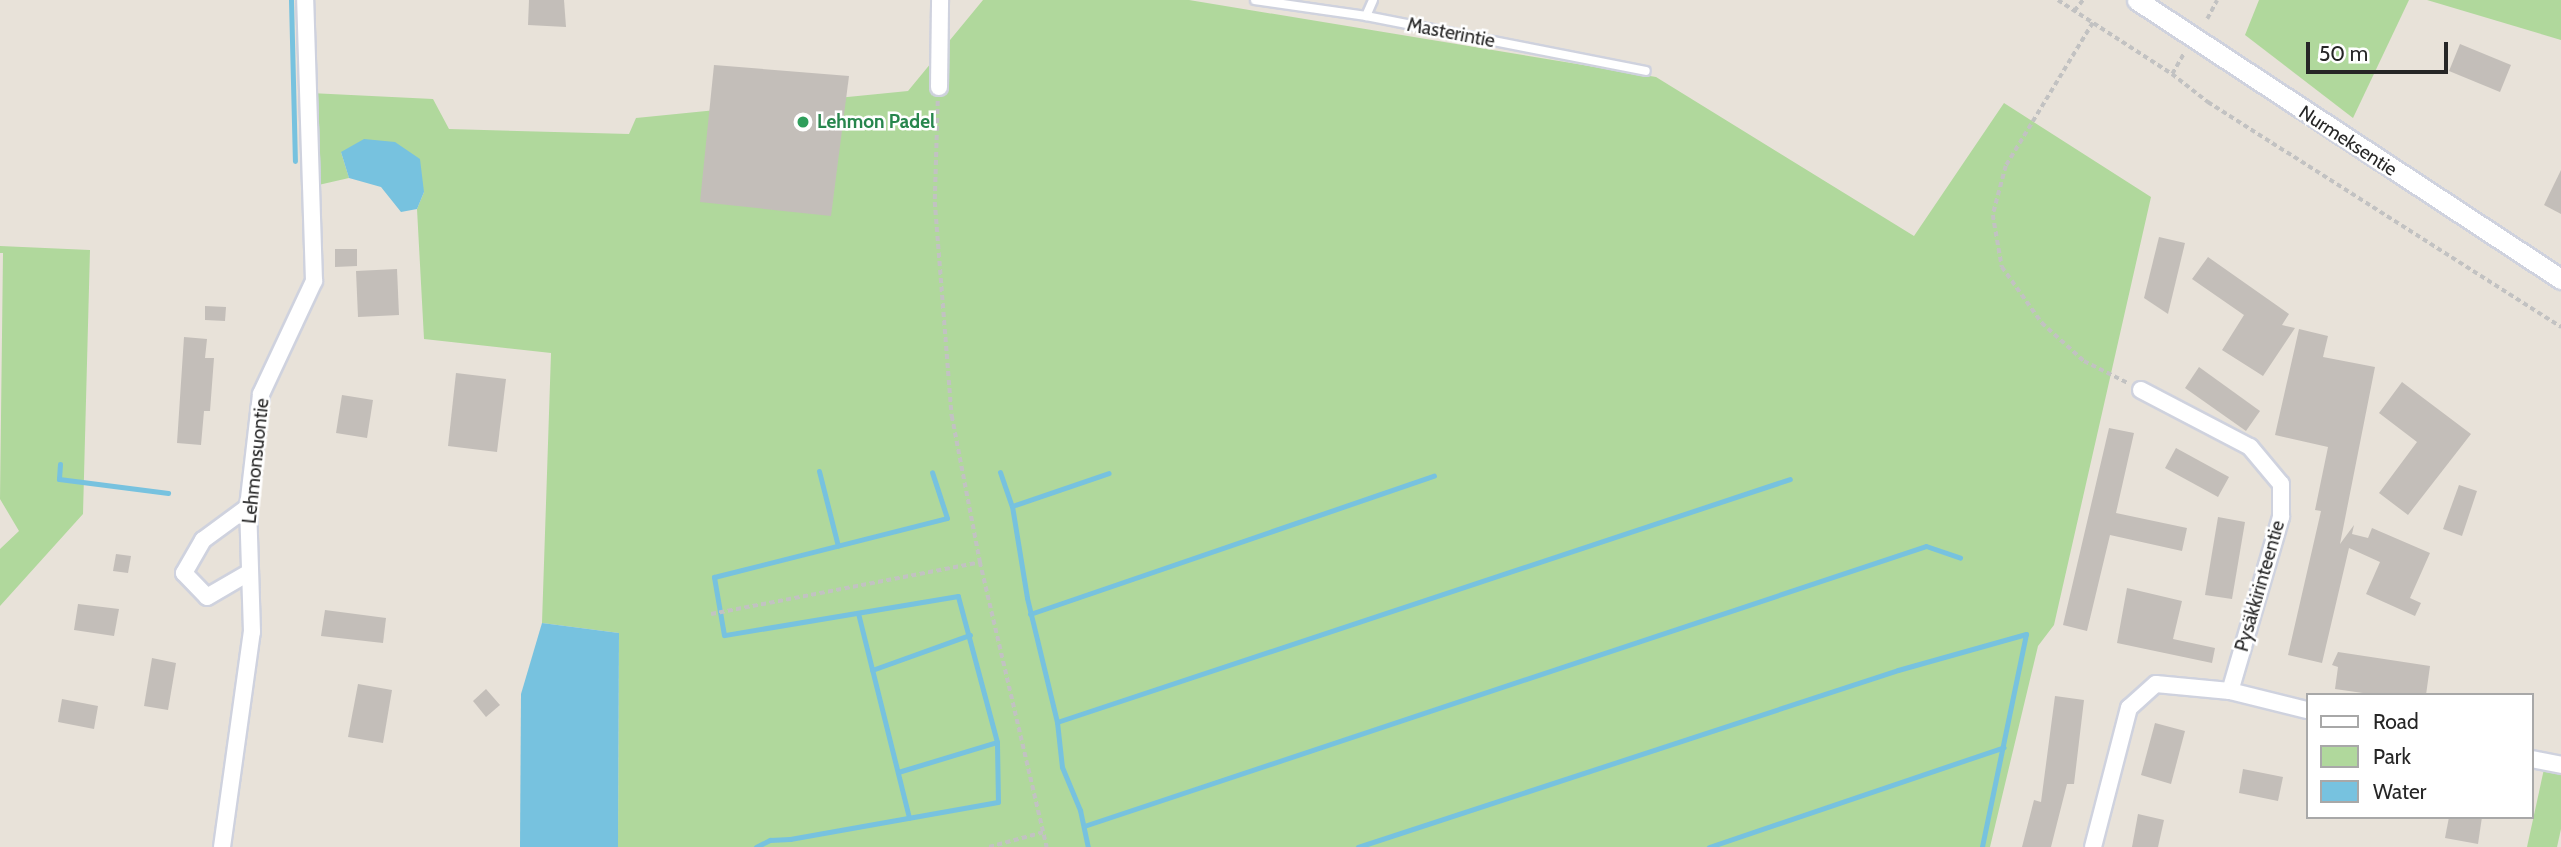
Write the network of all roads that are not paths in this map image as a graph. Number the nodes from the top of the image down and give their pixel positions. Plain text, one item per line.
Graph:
1 (305, 0) edge
2 (940, 0) edge
3 (1255, 0) edge
4 (1373, 0) edge
5 (1281, 2) edge
6 (2146, 3) edge
7 (1366, 16) junction
8 (1646, 71) dead end
9 (939, 87) road end
10 (2561, 279) edge
11 (2141, 390) road end
12 (248, 508) junction
13 (248, 573) junction
14 (2230, 691) junction
15 (2306, 710) edge
16 (2533, 759) edge
17 (2561, 765) edge
18 (222, 847) edge
19 (2093, 847) edge

1 - 12 street, Lehmonsuontie
2 - 9 street
3 - 5 lane, Masterintie
4 - 7 lane
5 - 7 lane, Masterintie
6 - 10 street, Nurmeksentie
7 - 8 lane, Masterintie
11 - 14 street, Pysäkkirinteentie
12 - 13 street, Lehmonsuontie
12 - 13 street
13 - 18 street, Lehmonsuontie
14 - 15 street
14 - 19 street
16 - 17 street

